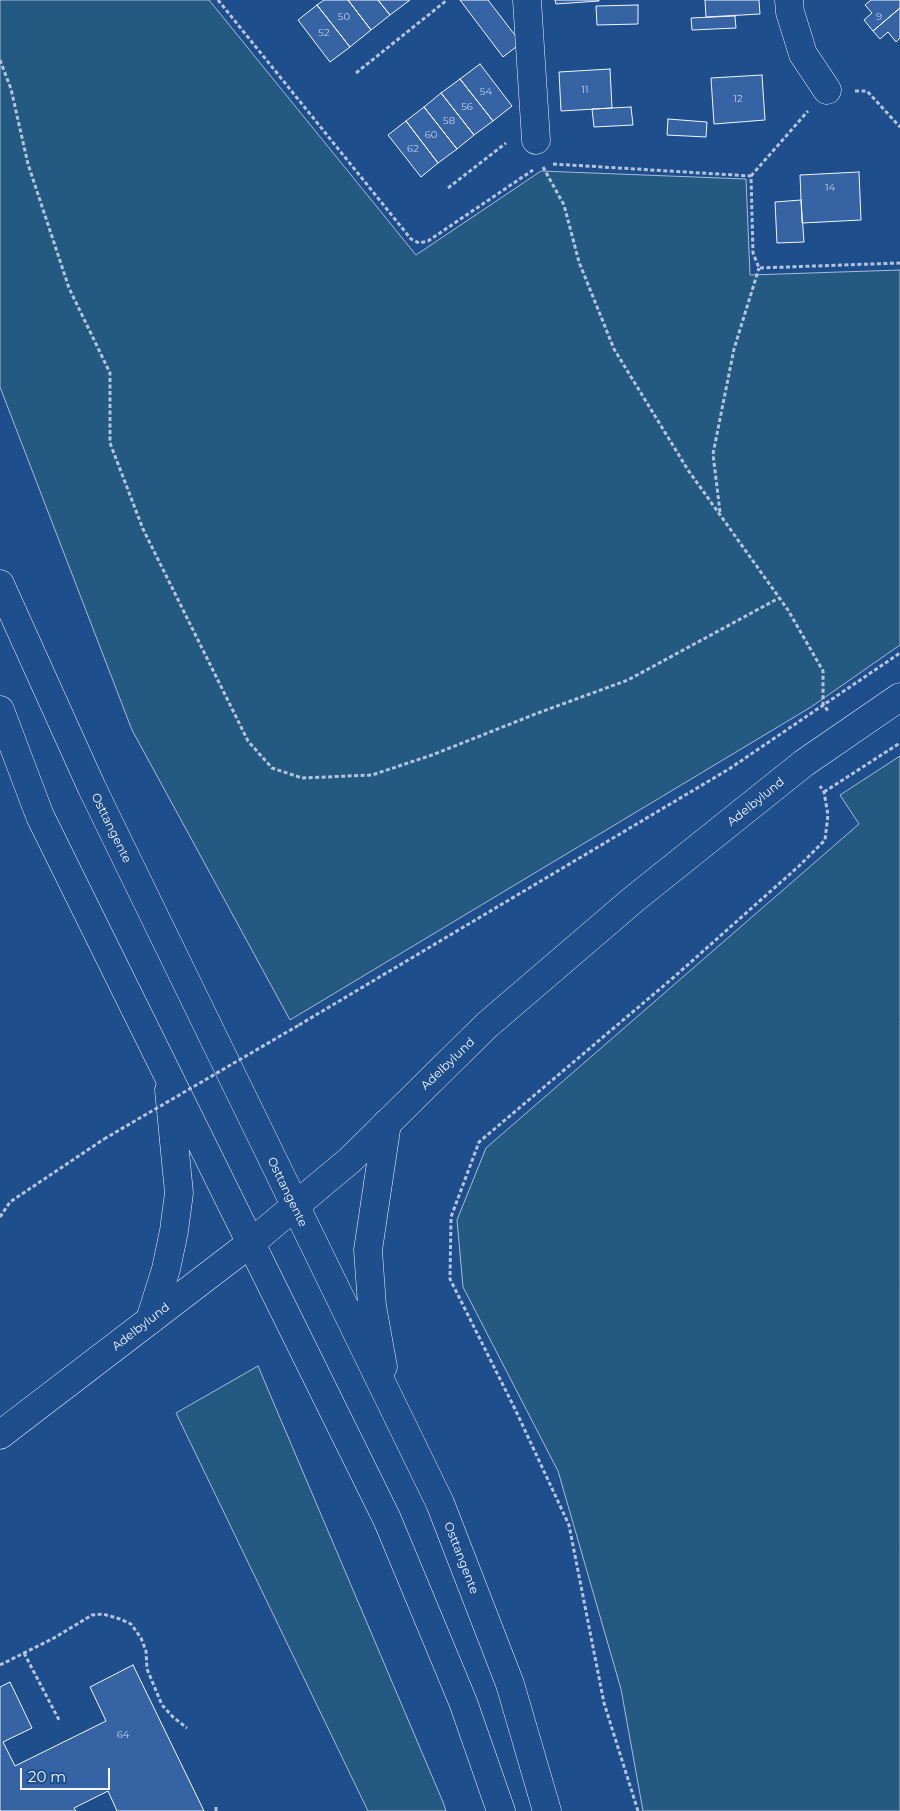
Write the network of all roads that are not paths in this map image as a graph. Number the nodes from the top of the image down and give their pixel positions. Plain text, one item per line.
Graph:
1 (527, 0) edge
2 (789, 0) edge
3 (827, 90) road end
4 (537, 142) road end
5 (0, 584) edge
6 (900, 697) edge
7 (0, 710) edge
8 (167, 1071) junction
9 (387, 1123) junction
10 (294, 1206) junction
11 (252, 1242) junction
12 (150, 1320) junction
13 (389, 1398) junction
14 (0, 1435) edge
15 (501, 1811) edge
16 (547, 1811) edge

1 - 4 main road
2 - 3 main road
5 - 10 main road, Osttangente
6 - 9 main road, Adelbylund
7 - 8 main road
8 - 11 main road
8 - 12 main road
9 - 10 main road, Adelbylund
9 - 13 main road
10 - 11 main road, Adelbylund
10 - 13 main road, Osttangente
11 - 12 main road, Adelbylund
11 - 15 main road
12 - 14 main road, Adelbylund
13 - 16 main road, Osttangente

